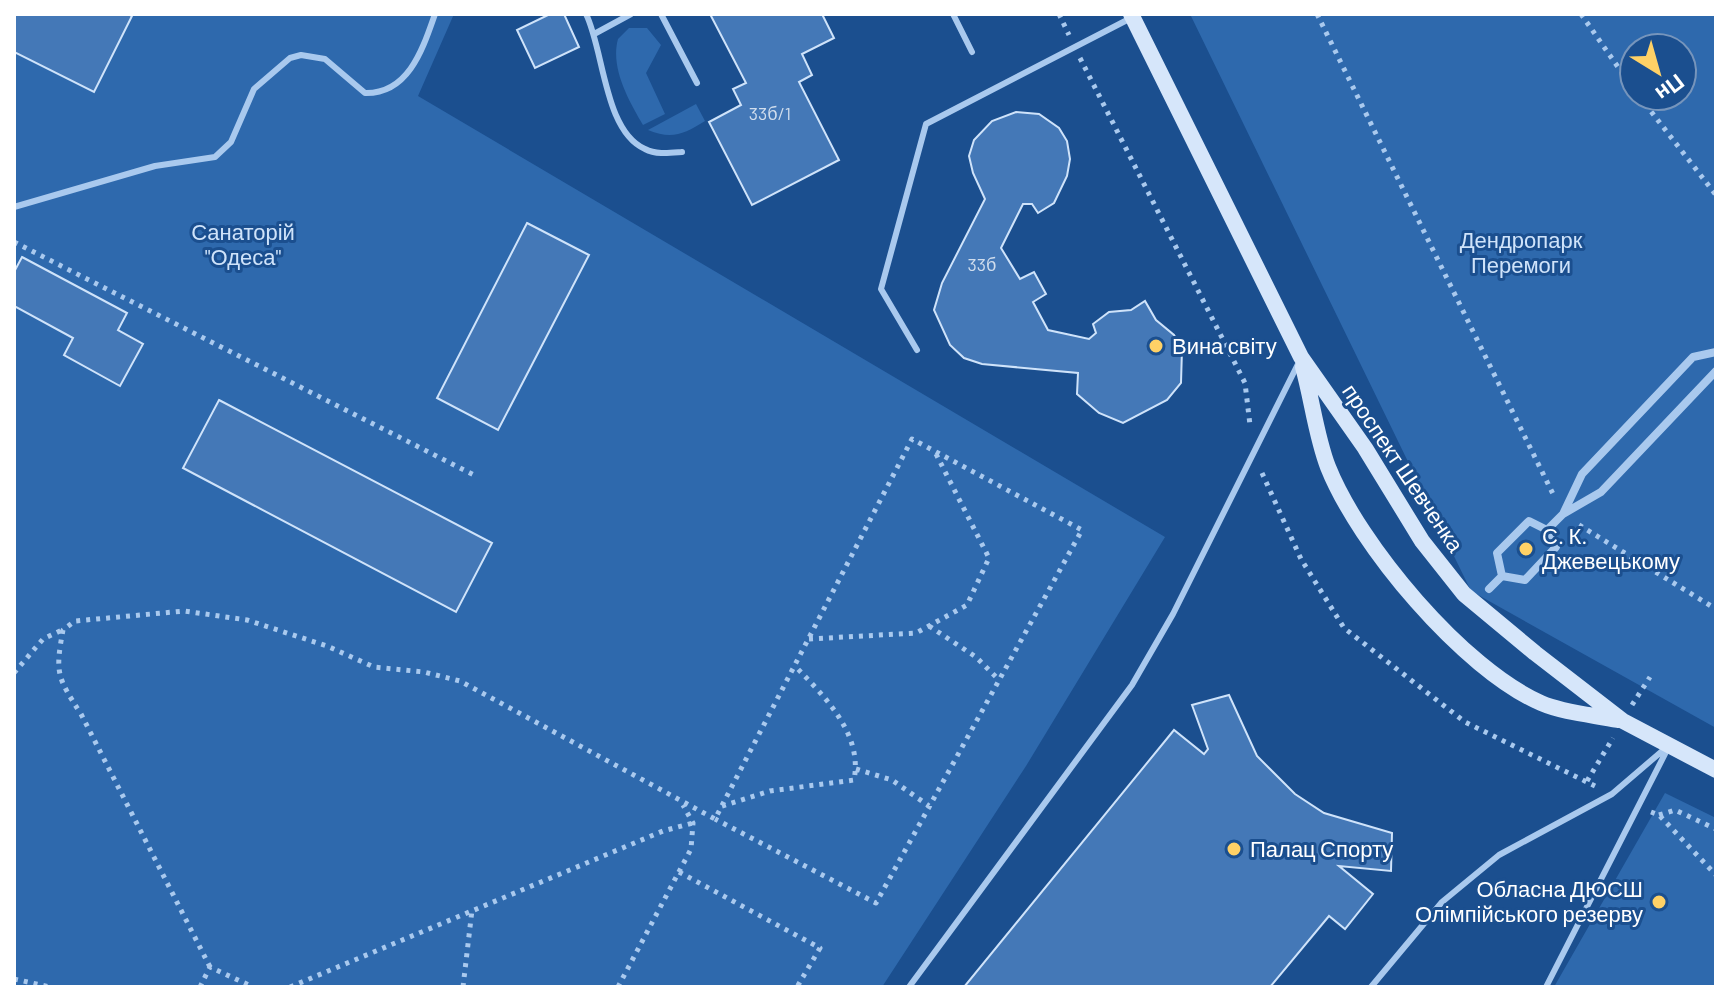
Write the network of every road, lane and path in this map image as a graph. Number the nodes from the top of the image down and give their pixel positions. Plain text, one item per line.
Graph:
1 (435, 14) edge
2 (586, 14) edge
3 (631, 14) edge
4 (661, 14) edge
5 (953, 14) edge
6 (1059, 14) edge
7 (1317, 14) edge
8 (1581, 14) edge
9 (1132, 15) edge
10 (596, 33) junction
11 (1074, 46) junction
12 (972, 52) dead end
13 (1618, 67) edge
14 (697, 83) dead end
15 (1651, 112) edge
16 (682, 152) dead end
17 (1716, 195) edge
18 (14, 207) edge
19 (14, 242) edge
20 (917, 350) dead end
21 (1716, 352) edge
22 (1301, 357) junction
23 (1716, 371) edge
24 (934, 449) junction
25 (1253, 453) junction
26 (474, 475) dead end
27 (1563, 514) junction
28 (1547, 530) junction
29 (1502, 576) junction
30 (1489, 589) dead end
31 (1716, 609) edge
32 (929, 626) junction
33 (63, 630) junction
34 (808, 639) junction
35 (795, 666) junction
36 (14, 673) edge
37 (999, 680) junction
38 (1623, 721) junction
39 (1668, 746) junction
40 (856, 769) junction
41 (1716, 770) edge
42 (1612, 794) junction
43 (682, 804) junction
44 (721, 806) junction
45 (930, 806) junction
46 (1638, 806) junction
47 (1659, 815) junction
48 (715, 819) junction
49 (693, 823) junction
50 (1716, 829) edge
51 (679, 872) junction
52 (1716, 875) edge
53 (472, 910) junction
54 (210, 967) junction
55 (14, 979) edge
56 (50, 987) edge
57 (200, 987) edge
58 (253, 987) edge
59 (290, 987) edge
60 (463, 987) edge
61 (618, 987) edge
62 (797, 987) edge
63 (909, 987) edge
64 (1371, 987) edge
65 (1546, 987) edge

1 - 18 lane
2 - 10 lane
3 - 10 lane
4 - 14 lane
5 - 12 lane
6 - 11 path
7 - 27 path
8 - 13 path
9 - 11 lane
9 - 22 main road, проспект Шевченка
10 - 16 lane
11 - 20 lane
11 - 25 path
15 - 17 path
19 - 26 path
21 - 27 street
22 - 25 lane
22 - 38 main road, проспект Шевченка
22 - 38 main road, проспект Шевченка
23 - 27 street
24 - 32 path
24 - 34 path
24 - 37 path
25 - 42 path
25 - 63 lane
27 - 28 street
27 - 31 path
28 - 29 street
28 - 29 street
29 - 30 street
32 - 34 path
32 - 37 path
33 - 36 path
33 - 43 path
33 - 54 path
34 - 35 path
35 - 40 path
35 - 44 path
37 - 45 path
38 - 39 main road, проспект Шевченка
39 - 41 main road, проспект Шевченка
39 - 42 lane
39 - 46 lane
40 - 44 path
40 - 45 path
42 - 64 lane
43 - 48 path
43 - 49 path
44 - 48 path
45 - 48 path
46 - 47 path
46 - 65 lane
47 - 50 path
47 - 52 path
49 - 51 path
49 - 53 path
51 - 61 path
51 - 62 path
53 - 59 path
53 - 60 path
54 - 57 path
54 - 58 path
55 - 56 path

